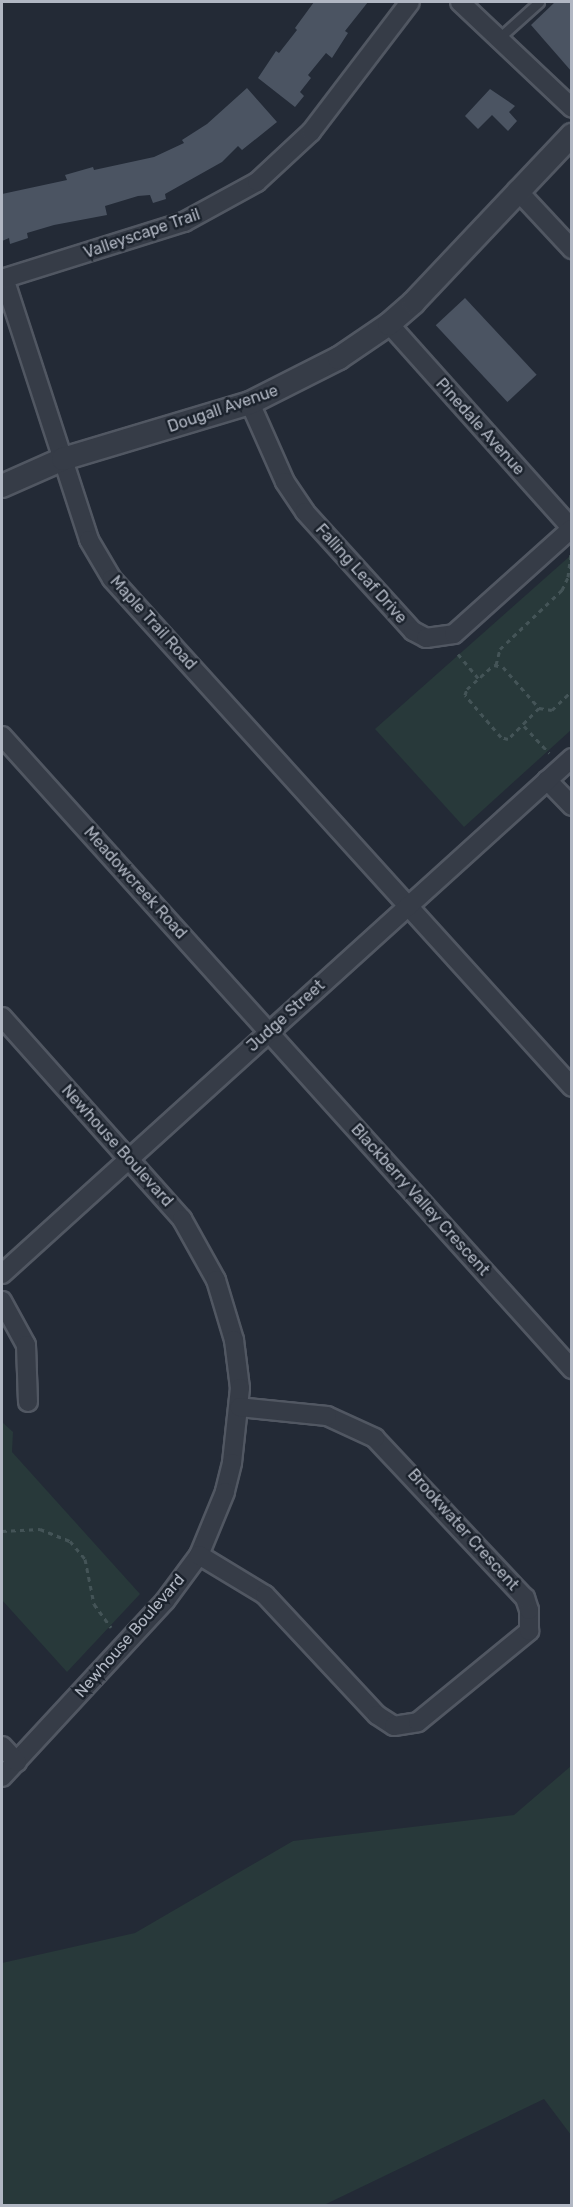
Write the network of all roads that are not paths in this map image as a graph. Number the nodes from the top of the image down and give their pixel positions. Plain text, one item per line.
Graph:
1 (410, 2) edge
2 (460, 2) edge
3 (539, 2) edge
4 (499, 38) junction
5 (572, 108) edge
6 (572, 135) edge
7 (517, 190) junction
8 (572, 249) edge
9 (3, 279) edge
10 (389, 324) junction
11 (250, 403) junction
12 (63, 459) junction
13 (2, 486) edge
14 (571, 529) edge
15 (2, 736) edge
16 (572, 758) edge
17 (547, 780) junction
18 (572, 806) edge
19 (409, 905) junction
20 (2, 1017) edge
21 (269, 1031) junction
22 (572, 1087) edge
23 (130, 1159) junction
24 (2, 1274) edge
25 (2, 1301) edge
26 (572, 1369) edge
27 (28, 1402) dead end
28 (240, 1407) junction
29 (199, 1555) junction
30 (2, 1746) edge
31 (17, 1762) junction
32 (2, 1777) edge

1 - 9 street, Valleyscape Trail
2 - 4 street
3 - 4 lane
4 - 5 street
6 - 7 street, Dougall Avenue
7 - 8 street
7 - 10 street, Dougall Avenue
9 - 12 street, Maple Trail Road
10 - 11 street, Dougall Avenue
10 - 14 street, Pinedale Avenue
11 - 12 street, Dougall Avenue
11 - 14 street, Falling Leaf Drive
12 - 13 street, Dougall Avenue
12 - 19 street, Maple Trail Road
15 - 21 street, Meadowcreek Road
16 - 17 street, Judge Street
17 - 18 street
17 - 19 street, Judge Street
19 - 21 street, Judge Street
19 - 22 street
20 - 23 street, Newhouse Boulevard
21 - 23 street, Judge Street
21 - 26 street, Blackberry Valley Crescent
23 - 24 street, Judge Street
23 - 28 street, Newhouse Boulevard
25 - 27 street
28 - 29 street, Newhouse Boulevard
28 - 29 street, Brookwater Crescent
29 - 31 street, Newhouse Boulevard
30 - 31 street
31 - 32 street, Newhouse Boulevard

